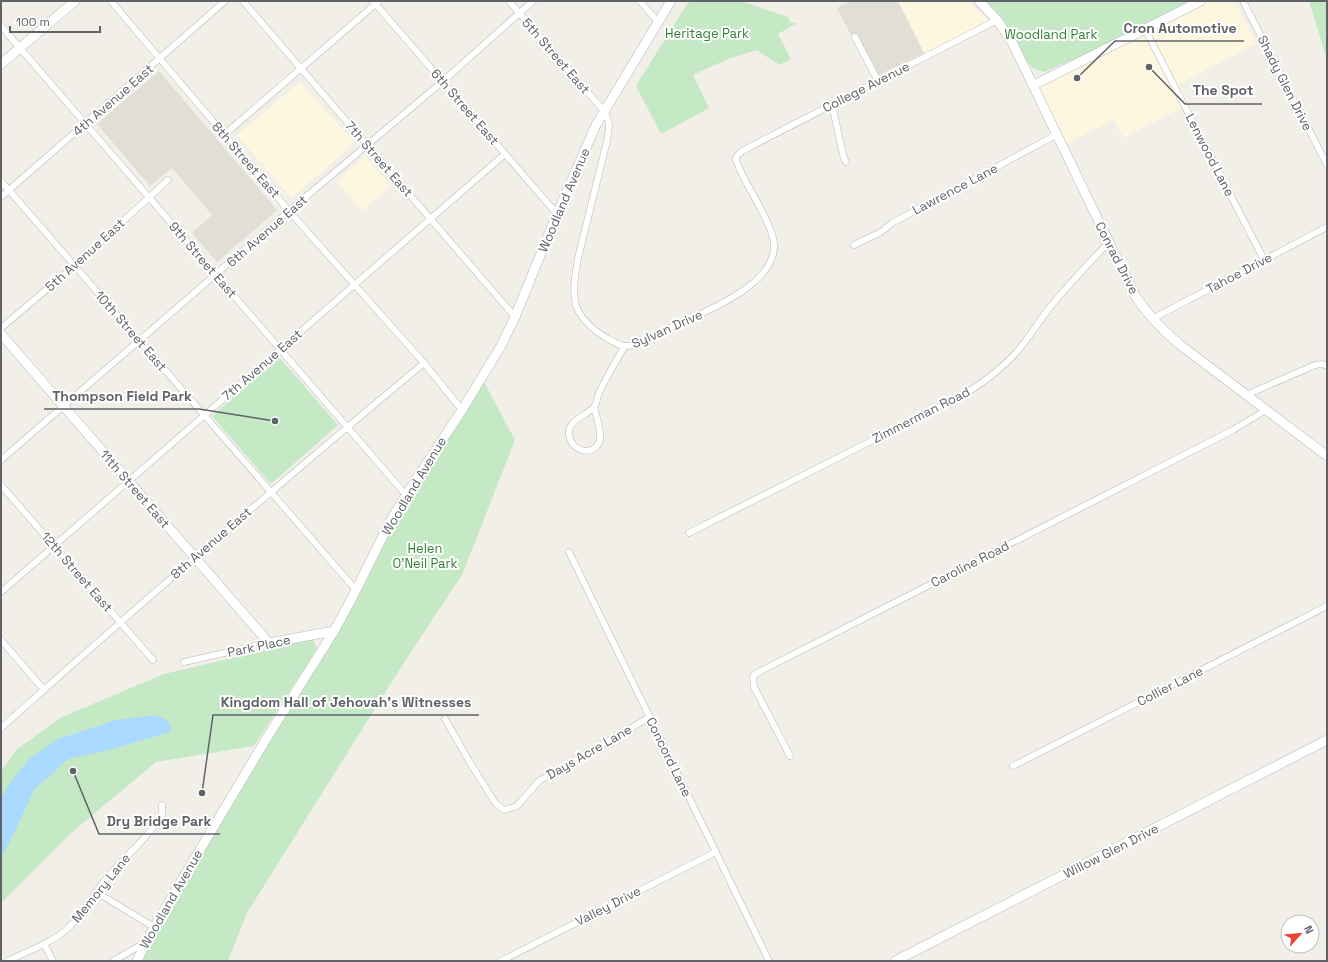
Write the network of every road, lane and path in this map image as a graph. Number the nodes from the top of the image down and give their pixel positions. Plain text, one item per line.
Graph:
1 (75, 1) edge
2 (111, 1) edge
3 (225, 1) edge
4 (243, 1) edge
5 (509, 1) edge
6 (533, 1) edge
7 (640, 1) edge
8 (671, 1) edge
9 (979, 1) edge
10 (1201, 1) edge
11 (1243, 1) edge
12 (376, 2) edge
13 (519, 13) junction
14 (997, 20) junction
15 (658, 22) junction
16 (1, 26) edge
17 (1145, 29) junction
18 (855, 37) dead end
19 (20, 48) junction
20 (160, 59) junction
21 (1, 64) edge
22 (301, 68) junction
23 (878, 81) junction
24 (442, 82) junction
25 (1034, 85) junction
26 (832, 104) junction
27 (604, 111) junction
28 (86, 124) junction
29 (224, 135) junction
30 (1056, 135) junction
31 (368, 146) junction
32 (505, 154) junction
33 (736, 156) joint
34 (846, 162) dead end
35 (1327, 165) edge
36 (168, 180) dead end
37 (1, 181) edge
38 (9, 190) junction
39 (1, 197) edge
40 (149, 197) junction
41 (289, 211) junction
42 (557, 214) junction
43 (431, 219) junction
44 (1327, 227) edge
45 (1109, 242) junction
46 (854, 245) dead end
47 (1264, 260) junction
48 (74, 266) junction
49 (216, 275) junction
50 (356, 284) junction
51 (515, 317) junction
52 (1152, 319) junction
53 (1, 328) edge
54 (1, 334) edge
55 (139, 341) junction
56 (624, 346) junction
57 (281, 349) junction
58 (424, 363) junction
59 (1327, 366) edge
60 (1246, 395) junction
61 (64, 406) junction
62 (594, 407) junction
63 (462, 410) junction
64 (1266, 410) junction
65 (204, 416) junction
66 (348, 427) junction
67 (1327, 456) edge
68 (1, 460) edge
69 (129, 481) junction
70 (1, 485) edge
71 (270, 492) junction
72 (406, 495) junction
73 (689, 533) dead end
74 (54, 546) junction
75 (569, 552) dead end
76 (195, 558) junction
77 (356, 590) junction
78 (1, 592) edge
79 (1327, 606) edge
80 (120, 622) junction
81 (334, 631) junction
82 (1, 640) edge
83 (269, 643) junction
84 (153, 660) dead end
85 (184, 662) dead end
86 (44, 690) junction
87 (650, 717) junction
88 (445, 719) dead end
89 (1, 728) edge
90 (1327, 740) edge
91 (790, 756) dead end
92 (1012, 766) dead end
93 (162, 805) dead end
94 (716, 852) junction
95 (96, 892) junction
96 (154, 927) junction
97 (146, 942) junction
98 (44, 944) junction
99 (8, 961) edge
100 (53, 961) edge
101 (113, 961) edge
102 (137, 961) edge
103 (501, 961) edge
104 (770, 961) edge
105 (895, 961) edge

1 - 19 street
2 - 20 street, 8th Street East
3 - 20 street, 4th Avenue East
4 - 22 street, 7th Street East
5 - 13 street, 5th Street East
6 - 13 street, 6th Avenue East
7 - 15 street
8 - 15 street, Woodland Avenue
9 - 14 street, Conrad Drive
10 - 17 street
11 - 35 street, Shady Glen Drive
12 - 22 street
12 - 24 street, 6th Street East
13 - 24 street, 6th Avenue East
13 - 27 street, 5th Street East
14 - 23 street, College Avenue
14 - 25 street, Conrad Drive
15 - 27 street, Woodland Avenue
16 - 19 street, 9th Street East
17 - 25 street
17 - 47 street, Lenwood Lane
18 - 23 street
19 - 21 street
19 - 28 street, 9th Street East
20 - 28 street, 4th Avenue East
20 - 29 street, 8th Street East
22 - 29 street
22 - 31 street, 7th Street East
23 - 26 street, College Avenue
24 - 31 street, 6th Avenue East
24 - 32 street, 6th Street East
25 - 30 street, Conrad Drive
26 - 33 street, College Avenue
26 - 34 street
27 - 42 street, Woodland Avenue
27 - 56 street, Sylvan Drive
28 - 38 street, 4th Avenue East
28 - 40 street, 9th Street East
29 - 41 street, 8th Street East
30 - 45 street, Conrad Drive
30 - 46 street, Lawrence Lane
31 - 41 street, 6th Avenue East
31 - 43 street, 7th Street East
32 - 42 street, 6th Street East
32 - 43 street, 7th Avenue East
33 - 56 street, Sylvan Drive
36 - 40 street, 5th Avenue East
37 - 38 street, 10th Street East
38 - 39 street, 4th Avenue East
38 - 48 street, 10th Street East
40 - 48 street, 5th Avenue East
40 - 49 street, 9th Street East
41 - 49 street, 6th Avenue East
41 - 50 street, 8th Street East
42 - 51 street, Woodland Avenue
43 - 50 street, 7th Avenue East
43 - 51 street, 7th Street East
44 - 47 street, Tahoe Drive
45 - 52 street, Conrad Drive
45 - 73 street, Zimmerman Road
47 - 52 street, Tahoe Drive
48 - 53 street, 5th Avenue East
48 - 55 street, 10th Street East
49 - 55 street, 6th Avenue East
49 - 57 street, 9th Street East
50 - 57 street, 7th Avenue East
50 - 58 street, 8th Street East
51 - 63 street, Woodland Avenue
52 - 60 street, Conrad Drive
54 - 61 street, 11th Street East
55 - 61 street, 6th Avenue East
55 - 65 street, 10th Street East
56 - 62 street
57 - 65 street, 7th Avenue East
57 - 66 street, 9th Street East
58 - 63 street, 8th Street East
58 - 66 street, 8th Avenue East
59 - 60 street
60 - 64 street, Conrad Drive
61 - 68 street, 6th Avenue East
61 - 69 street, 11th Street East
62 - 62 street
63 - 72 street, Woodland Avenue
64 - 67 street, Conrad Drive
64 - 91 street, Caroline Road
65 - 69 street, 7th Avenue East
65 - 71 street, 10th Street East
66 - 71 street, 8th Avenue East
66 - 72 street, 9th Street East
69 - 74 street, 7th Avenue East
69 - 76 street, 11th Street East
70 - 74 street, 12th Street East
71 - 76 street, 8th Avenue East
71 - 77 street, 10th Street East
72 - 77 street, Woodland Avenue
74 - 78 street, 7th Avenue East
74 - 80 street, 12th Street East
75 - 87 street, Concord Lane
76 - 80 street, 8th Avenue East
76 - 83 street, 11th Street East
77 - 81 street, Woodland Avenue
79 - 92 street, Collier Lane
80 - 84 street, 12th Street East
80 - 86 street, 8th Avenue East
81 - 83 street, Park Place
81 - 96 street, Woodland Avenue
82 - 86 street
83 - 85 street, Park Place
86 - 89 street, 8th Avenue East
87 - 88 street, Days Acre Lane
87 - 94 street, Concord Lane
90 - 105 street, Willow Glen Drive
93 - 95 street, Memory Lane
94 - 103 street, Valley Drive
94 - 104 street, Concord Lane
95 - 96 street
95 - 98 street, Memory Lane
96 - 97 street, Woodland Avenue
97 - 101 street
97 - 102 street, Woodland Avenue
98 - 99 street, Memory Lane
98 - 100 street

